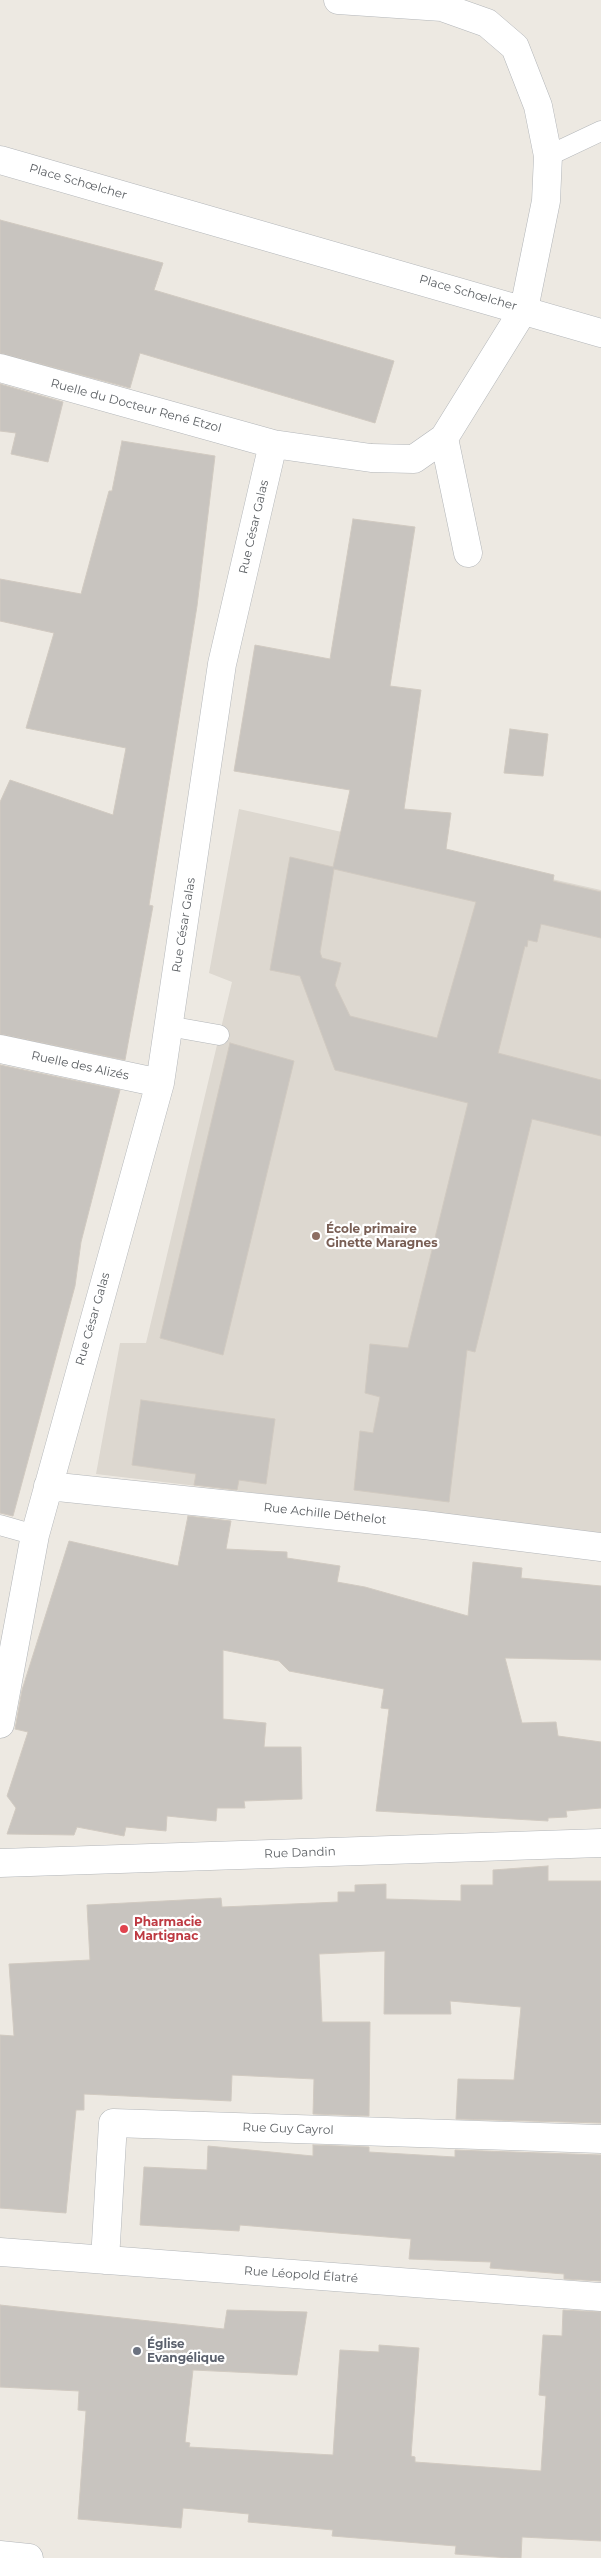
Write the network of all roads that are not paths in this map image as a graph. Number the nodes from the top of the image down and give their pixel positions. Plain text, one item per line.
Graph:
1 (338, 0) edge
2 (601, 131) edge
3 (548, 156) junction
4 (0, 160) edge
5 (524, 309) junction
6 (601, 333) edge
7 (0, 368) edge
8 (444, 438) junction
9 (273, 444) junction
10 (468, 554) dead end
11 (168, 1026) junction
12 (219, 1035) dead end
13 (0, 1049) edge
14 (160, 1083) junction
15 (48, 1486) junction
16 (0, 1525) edge
17 (34, 1535) junction
18 (601, 1547) edge
19 (0, 1724) edge
20 (601, 1843) edge
21 (0, 1863) edge
22 (601, 2139) edge
23 (0, 2252) edge
24 (105, 2260) junction
25 (601, 2297) edge
26 (0, 2555) edge
27 (29, 2558) edge

1 - 3 street, Place Schœlcher
2 - 3 lane
3 - 5 street, Place Schœlcher
4 - 5 street, Place Schœlcher
5 - 6 street
5 - 8 street
7 - 9 street, Ruelle du Docteur René Etzol
8 - 9 street
8 - 10 street
9 - 11 street, Rue César Galas
11 - 12 lane
11 - 14 street, Rue César Galas
13 - 14 street, Ruelle des Alizés
14 - 15 street, Rue César Galas
15 - 17 street, Rue César Galas
15 - 18 street, Rue Achille Déthelot
16 - 17 lane
17 - 19 street, Rue César Galas
20 - 21 street, Rue Dandin
22 - 24 street, Rue Guy Cayrol
23 - 24 street, Rue Léopold Élatré
24 - 25 street, Rue Léopold Élatré
26 - 27 street

